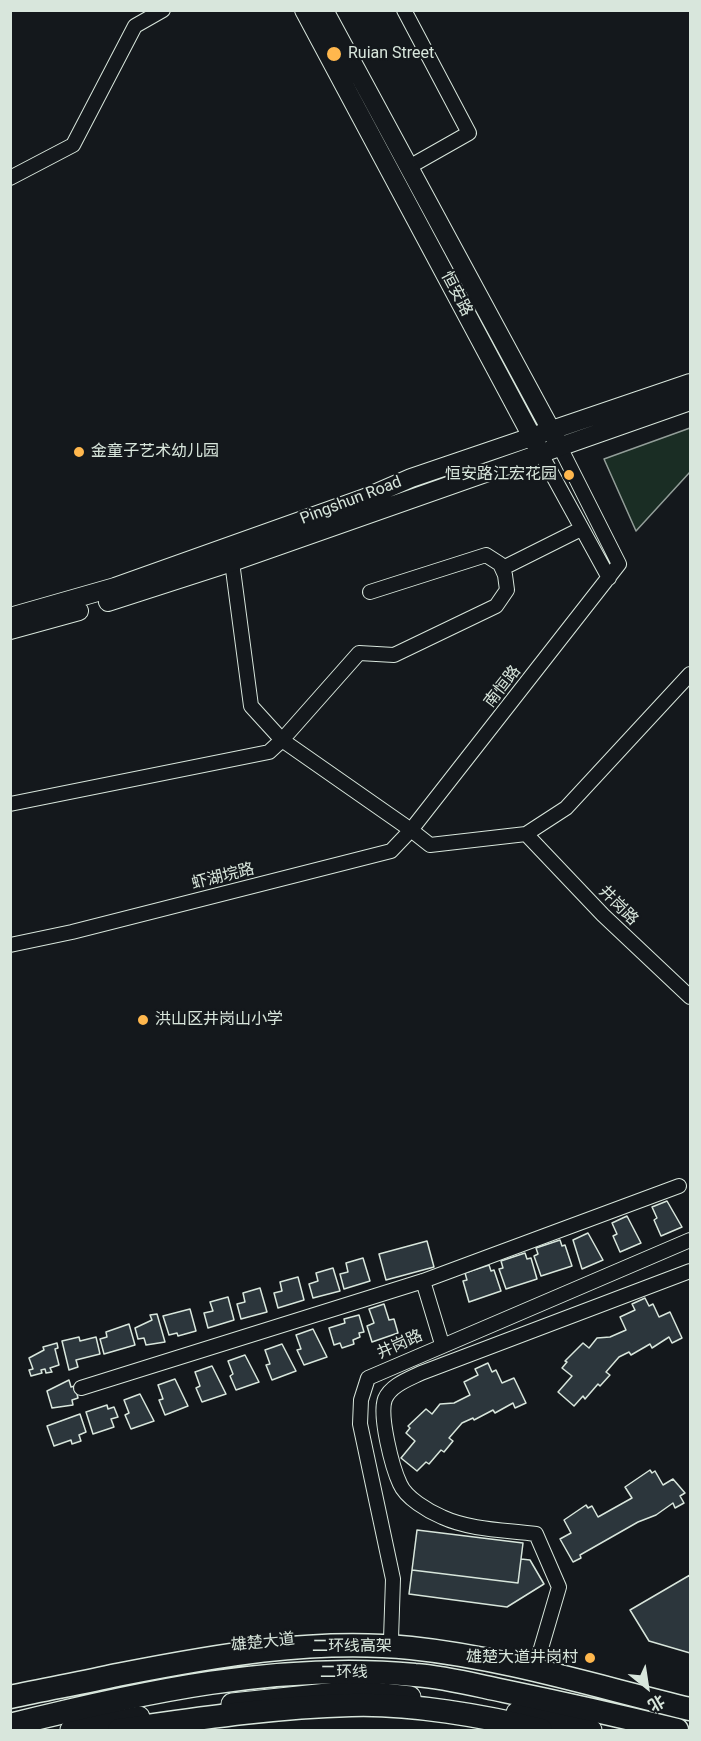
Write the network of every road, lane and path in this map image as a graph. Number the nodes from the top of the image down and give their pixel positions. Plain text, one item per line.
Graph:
1 (163, 10) edge
2 (304, 10) edge
3 (324, 10) edge
4 (404, 10) edge
5 (409, 167) junction
6 (10, 178) edge
7 (690, 383) edge
8 (690, 401) edge
9 (556, 439) junction
10 (537, 446) junction
11 (581, 529) junction
12 (232, 562) junction
13 (619, 564) joint
14 (503, 568) junction
15 (609, 578) junction
16 (370, 592) dead end
17 (10, 617) edge
18 (10, 630) edge
19 (690, 674) edge
20 (282, 740) junction
21 (10, 804) edge
22 (411, 830) junction
23 (526, 834) junction
24 (10, 945) edge
25 (690, 997) edge
26 (679, 1186) dead end
27 (690, 1240) edge
28 (690, 1271) edge
29 (423, 1281) junction
30 (442, 1344) junction
31 (81, 1388) dead end
32 (391, 1639) junction
33 (537, 1662) junction
34 (10, 1695) edge
35 (690, 1709) edge
36 (10, 1725) edge
37 (71, 1731) edge
38 (119, 1731) edge
39 (541, 1731) edge
40 (591, 1731) edge
41 (677, 1731) edge

1 - 6 street
2 - 10 main road, 恒安路
3 - 5 main road, 恒安路
4 - 5 street
5 - 9 main road, 恒安路
7 - 9 main road, Pingshun Road
8 - 9 main road, Pingshun Road
9 - 10 main road, Pingshun Road
9 - 13 street, 恒安路
10 - 11 street, 恒安路
10 - 12 main road, Pingshun Road
10 - 17 main road, Pingshun Road
11 - 14 street
11 - 15 street, 恒安路
12 - 18 main road, Pingshun Road
12 - 20 street
13 - 15 street, 南恒路
14 - 16 street
14 - 20 street
15 - 22 street, 南恒路
19 - 23 street
20 - 21 street
20 - 22 street
22 - 23 street
22 - 24 street, 虾湖垸路
23 - 25 street, 井岗路
26 - 29 street
27 - 30 street, 井岗路
28 - 33 street
29 - 30 street
29 - 31 street
30 - 32 street, 井岗路
32 - 33 main road, 雄楚大道
32 - 34 main road, 雄楚大道
33 - 35 main road, 雄楚大道
34 - 35 highway, 二环线高架
36 - 41 highway, 二环线
37 - 40 main road
38 - 39 highway

